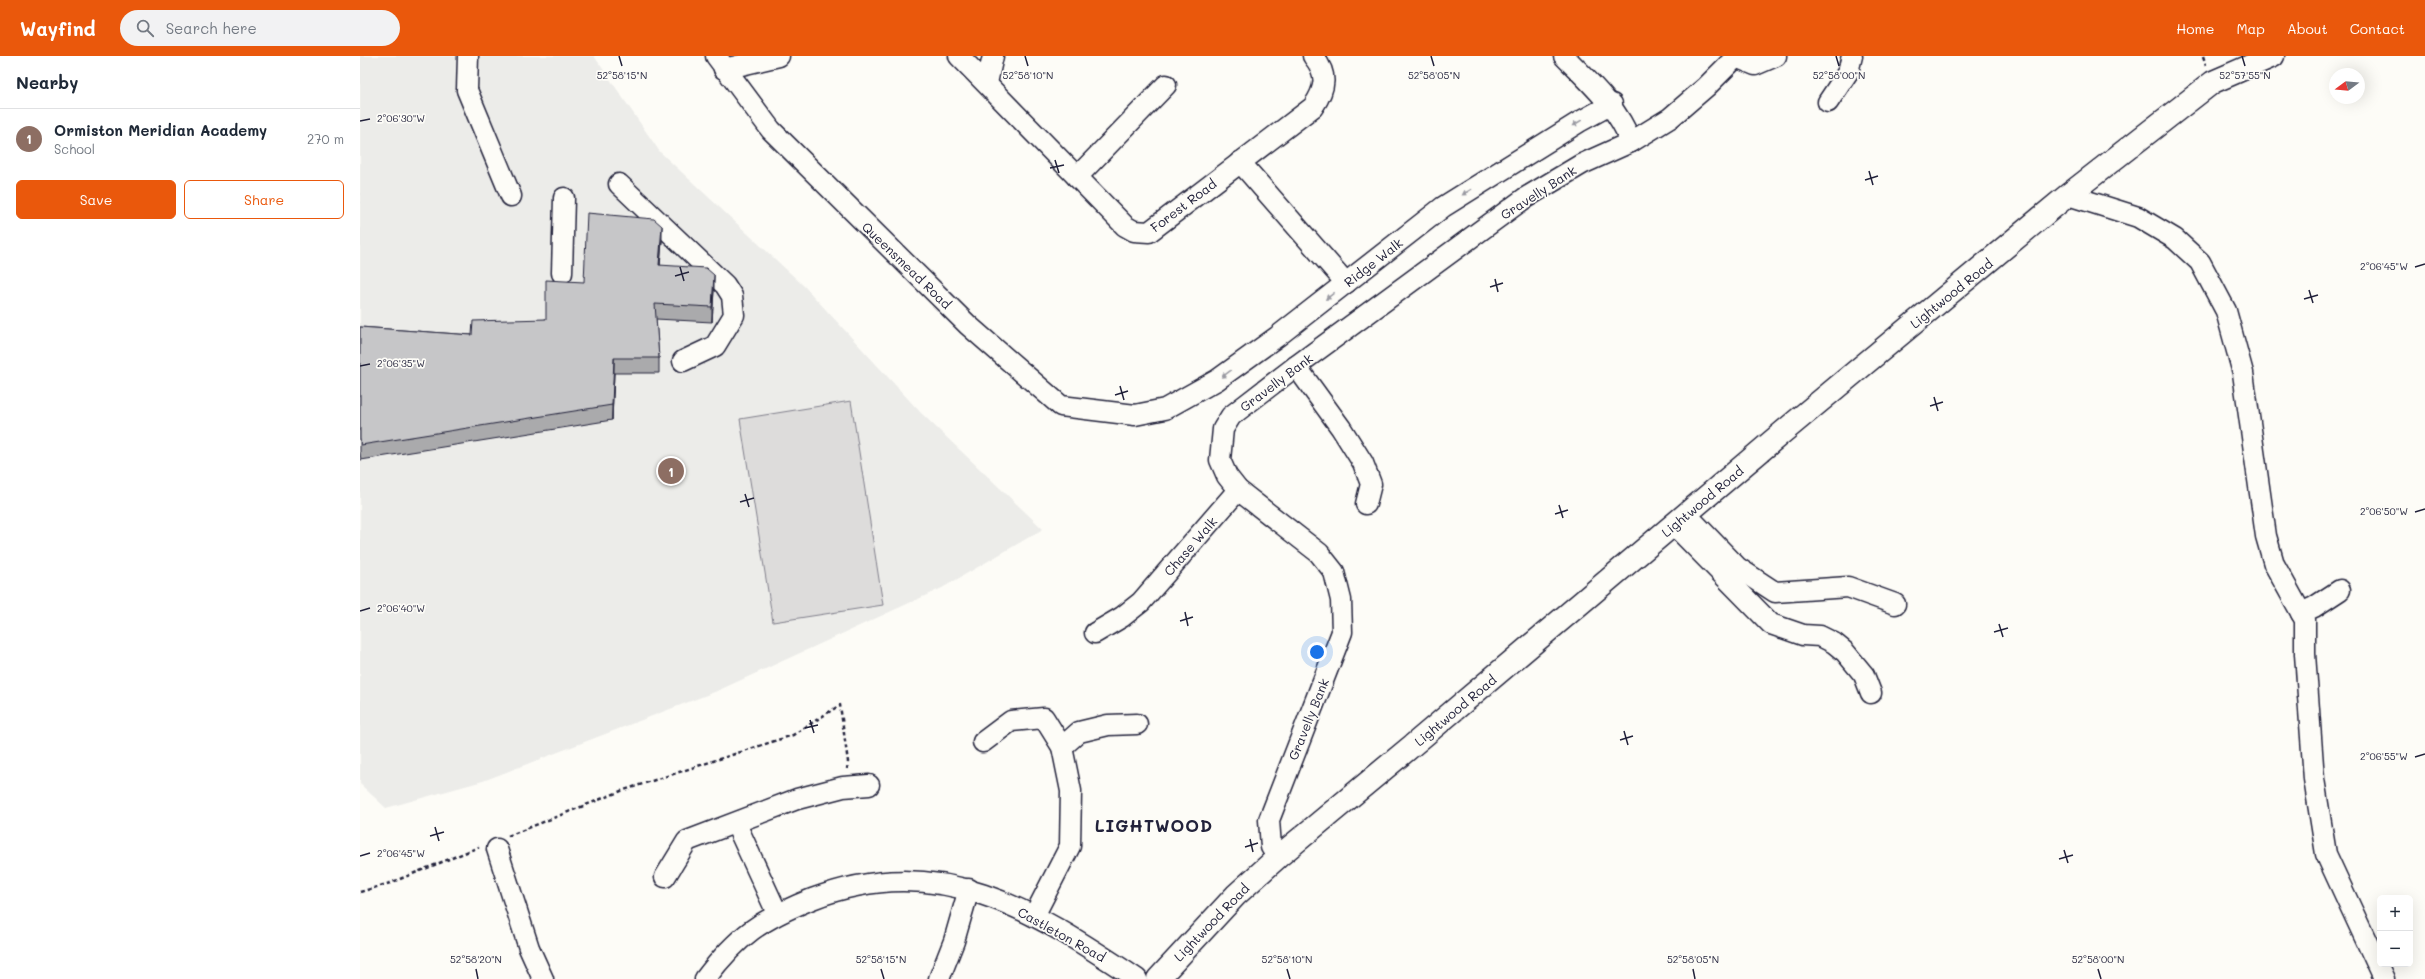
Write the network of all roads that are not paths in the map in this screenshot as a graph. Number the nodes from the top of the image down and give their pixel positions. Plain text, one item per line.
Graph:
1 (468, 56) edge
2 (779, 56) edge
3 (959, 56) edge
4 (993, 56) edge
5 (1312, 56) edge
6 (1564, 56) edge
7 (1736, 56) edge
8 (1776, 56) edge
9 (1852, 56) edge
10 (2273, 56) edge
11 (720, 62) edge
12 (987, 83) junction
13 (1166, 85) dead end
14 (1828, 102) dead end
15 (1612, 104) junction
16 (1631, 142) junction
17 (1240, 162) junction
18 (1077, 177) junction
19 (619, 184) dead end
20 (2068, 195) junction
21 (511, 196) dead end
22 (564, 198) dead end
23 (562, 273) dead end
24 (1346, 283) junction
25 (683, 361) dead end
26 (1296, 366) junction
27 (1135, 415) joint
28 (1238, 490) junction
29 (1366, 504) dead end
30 (1681, 520) junction
31 (2340, 590) dead end
32 (1895, 604) dead end
33 (2301, 613) junction
34 (1095, 633) dead end
35 (1871, 693) dead end
36 (1137, 724) dead end
37 (983, 742) dead end
38 (1062, 747) junction
39 (869, 785) dead end
40 (736, 824) junction
41 (493, 852) road end
42 (1278, 857) junction
43 (665, 877) dead end
44 (969, 889) junction
45 (776, 913) junction
46 (1034, 916) junction
47 (543, 979) edge
48 (705, 979) edge
49 (939, 979) edge
50 (1137, 979) edge
51 (1158, 979) edge
52 (2384, 979) edge

1 - 21 street
2 - 11 street
3 - 12 street, Forest Road
4 - 12 street
5 - 17 street, Forest Road
6 - 15 street
7 - 8 street
7 - 16 street, Gravelly Bank
9 - 14 street
10 - 20 main road, Lightwood Road
11 - 27 street, Queensmead Road
12 - 18 street, Forest Road
13 - 18 street
15 - 16 street
15 -> 24 street, Ridge Walk
16 - 26 street, Gravelly Bank
17 - 18 street, Forest Road
17 - 24 street
19 - 25 street
20 - 30 main road, Lightwood Road
20 - 33 street
22 - 23 street
24 -> 27 street, Ridge Walk
26 - 28 street, Gravelly Bank
26 - 29 street
28 - 34 street, Chase Walk
28 - 42 street, Gravelly Bank
30 - 32 street
30 - 35 street
30 - 42 main road, Lightwood Road
31 - 33 street
33 - 52 street
36 - 38 street
37 - 38 street
38 - 46 street
39 - 40 street
40 - 43 street
40 - 45 street
41 - 47 street
42 - 51 main road, Lightwood Road
44 - 45 street, Castleton Road
44 - 46 street, Castleton Road
44 - 49 street
45 - 48 street, Castleton Road
46 - 50 street, Castleton Road

